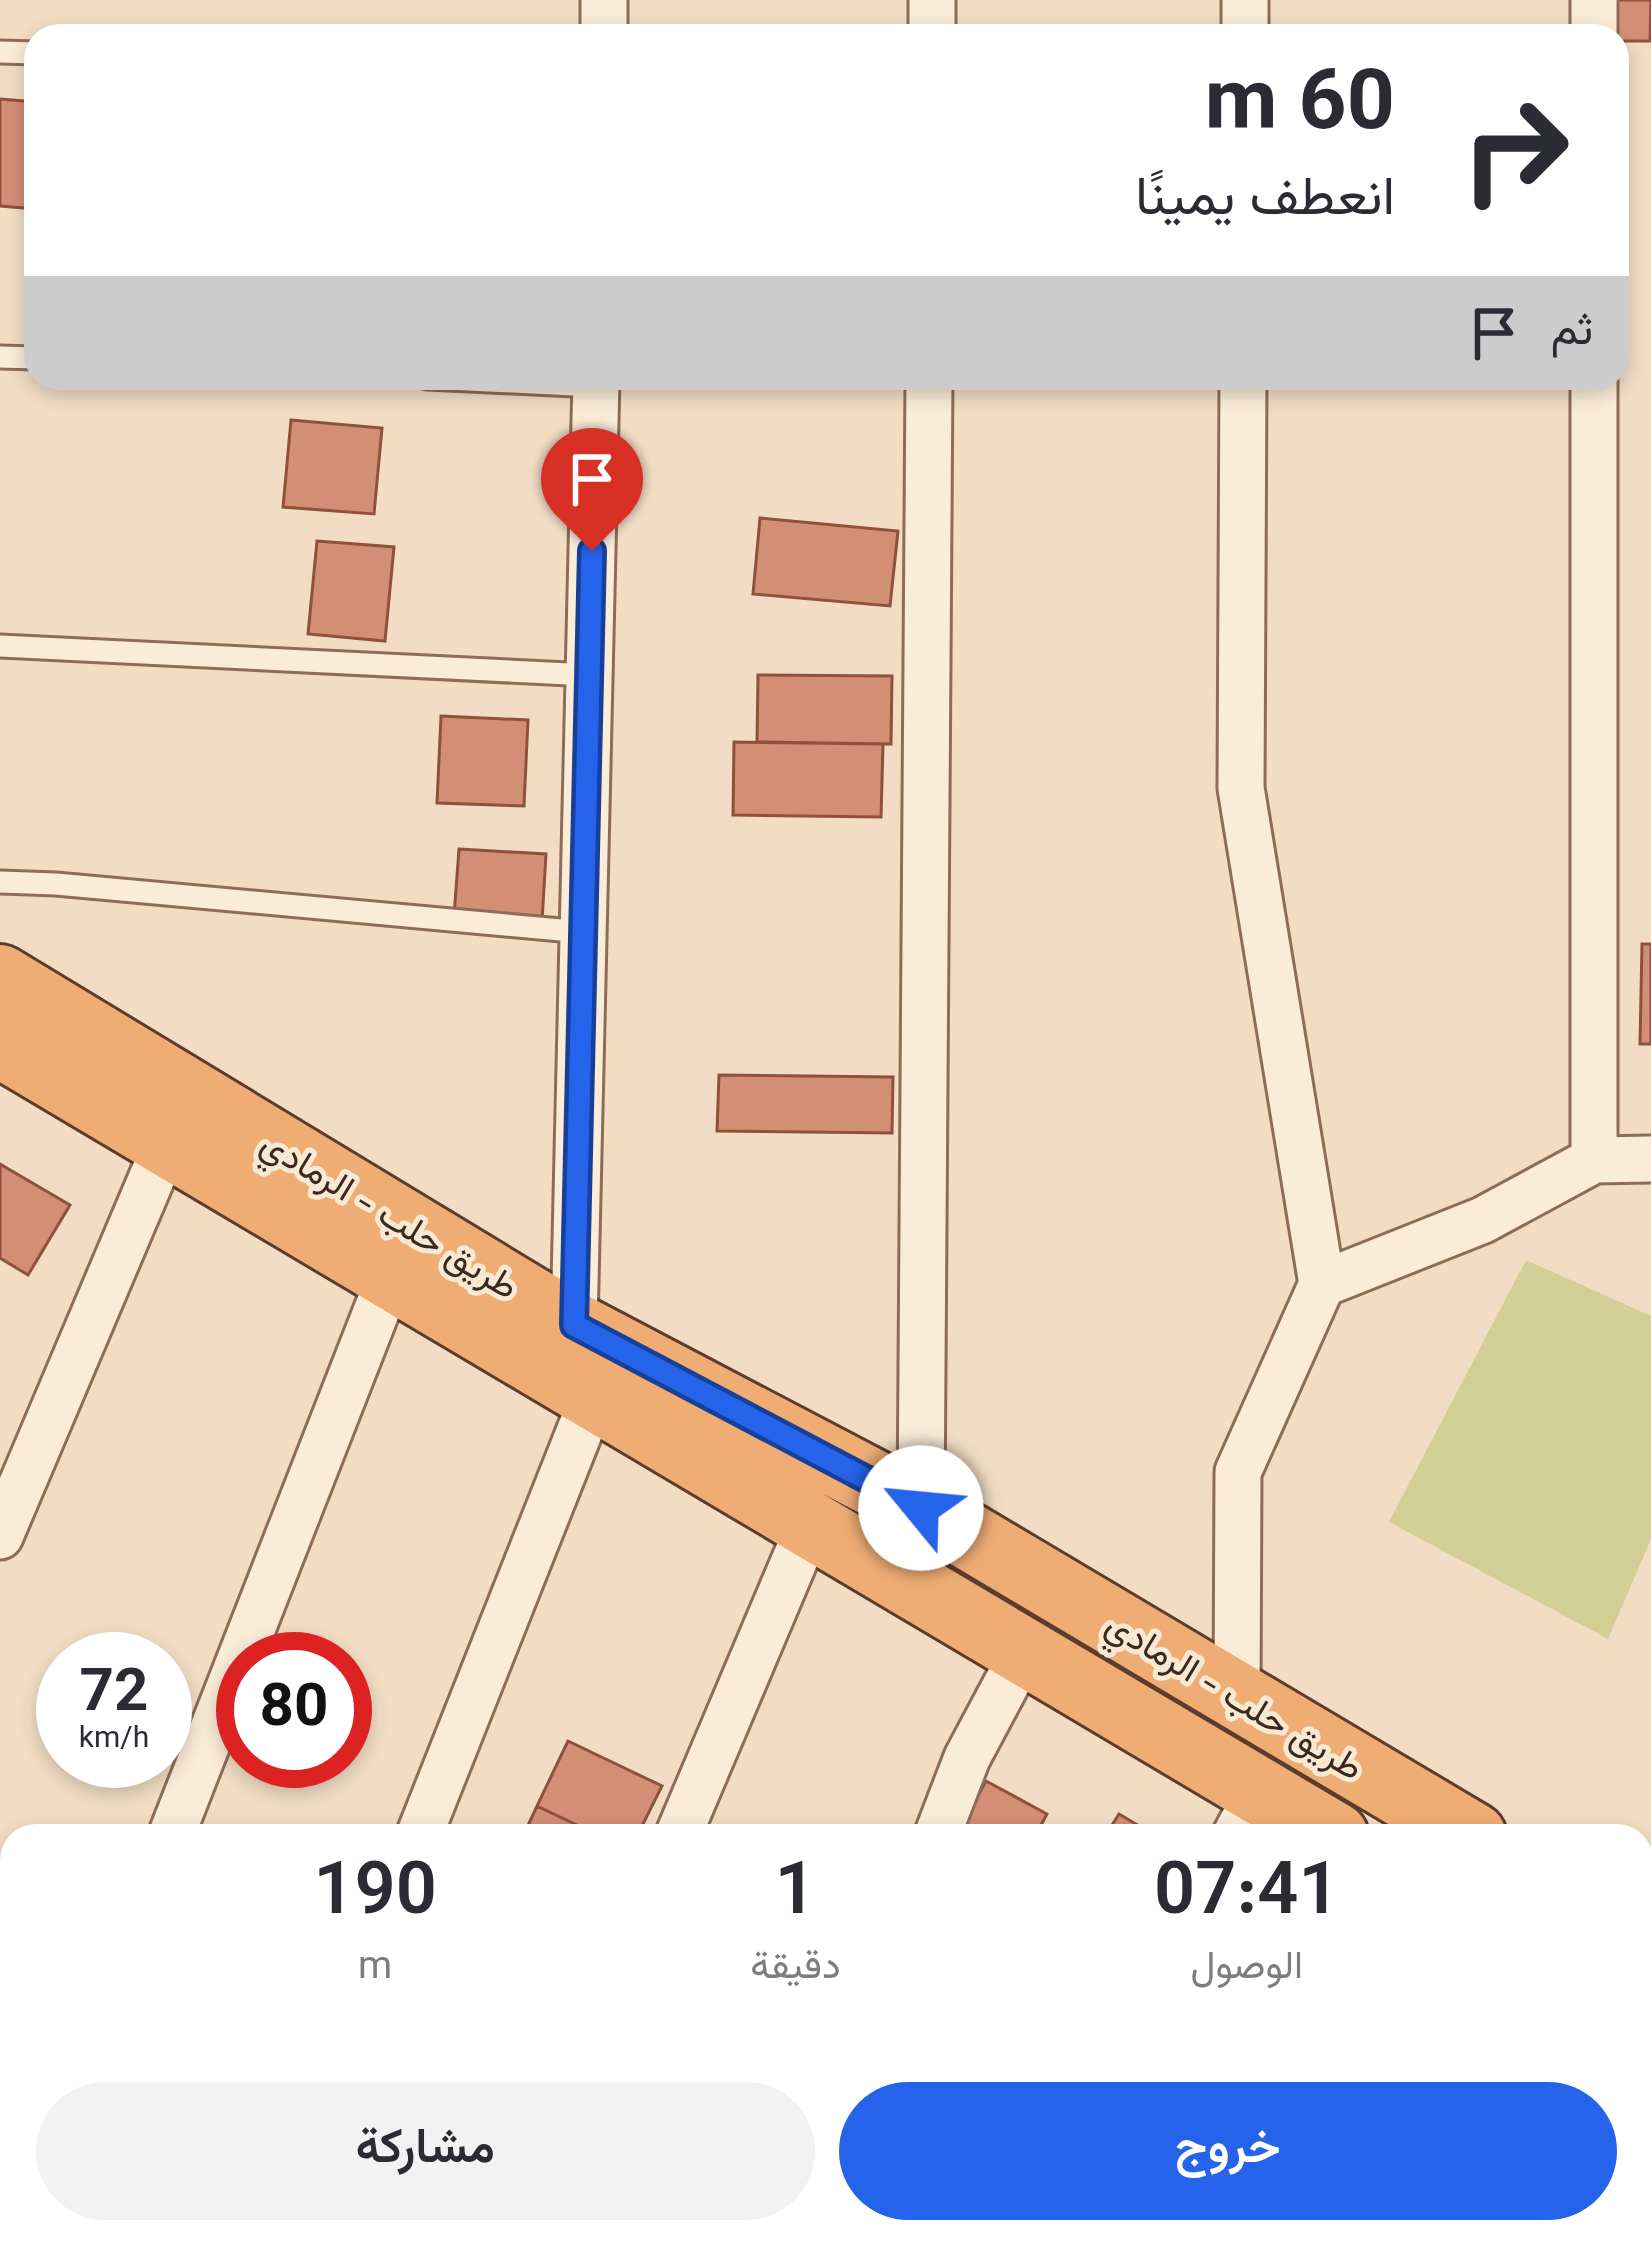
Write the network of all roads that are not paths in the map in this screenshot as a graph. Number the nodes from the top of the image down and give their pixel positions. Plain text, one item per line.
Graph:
1 (595, 390) edge
2 (929, 390) edge
3 (1243, 390) edge
4 (1594, 390) edge
5 (0, 646) edge
6 (589, 675) junction
7 (0, 882) edge
8 (583, 932) junction
9 (0, 978) edge
10 (0, 1045) edge
11 (167, 1142) junction
12 (1651, 1159) edge
13 (1594, 1160) junction
14 (391, 1274) junction
15 (1322, 1285) junction
16 (574, 1325) junction
17 (594, 1395) junction
18 (921, 1508) junction
19 (810, 1524) junction
20 (0, 1536) edge
21 (1024, 1651) junction
22 (1237, 1696) junction
23 (1247, 1814) edge
24 (176, 1824) edge
25 (424, 1824) edge
26 (683, 1824) edge
27 (942, 1824) edge
28 (1287, 1824) edge
29 (1453, 1824) edge

1 - 6 street
2 - 18 street
3 - 15 street
4 - 13 street
5 - 6 lane
6 - 8 street
7 - 8 lane
8 - 16 street
9 - 16 highway, طريق حلب - الرمادي
10 - 11 highway, طريق حلب - الرمادي
11 - 14 highway, طريق حلب - الرمادي
11 - 20 street
12 - 13 street
13 - 15 street
14 - 17 highway, طريق حلب - الرمادي
14 - 24 street
15 - 22 street
16 - 18 highway, طريق حلب - الرمادي
17 - 19 highway, طريق حلب - الرمادي
17 - 25 street
18 - 22 highway, طريق حلب - الرمادي
19 - 21 highway, طريق حلب - الرمادي
19 - 26 street
21 - 23 highway, طريق حلب - الرمادي
21 - 27 street
22 - 29 highway, طريق حلب - الرمادي
23 - 28 highway, طريق حلب - الرمادي

